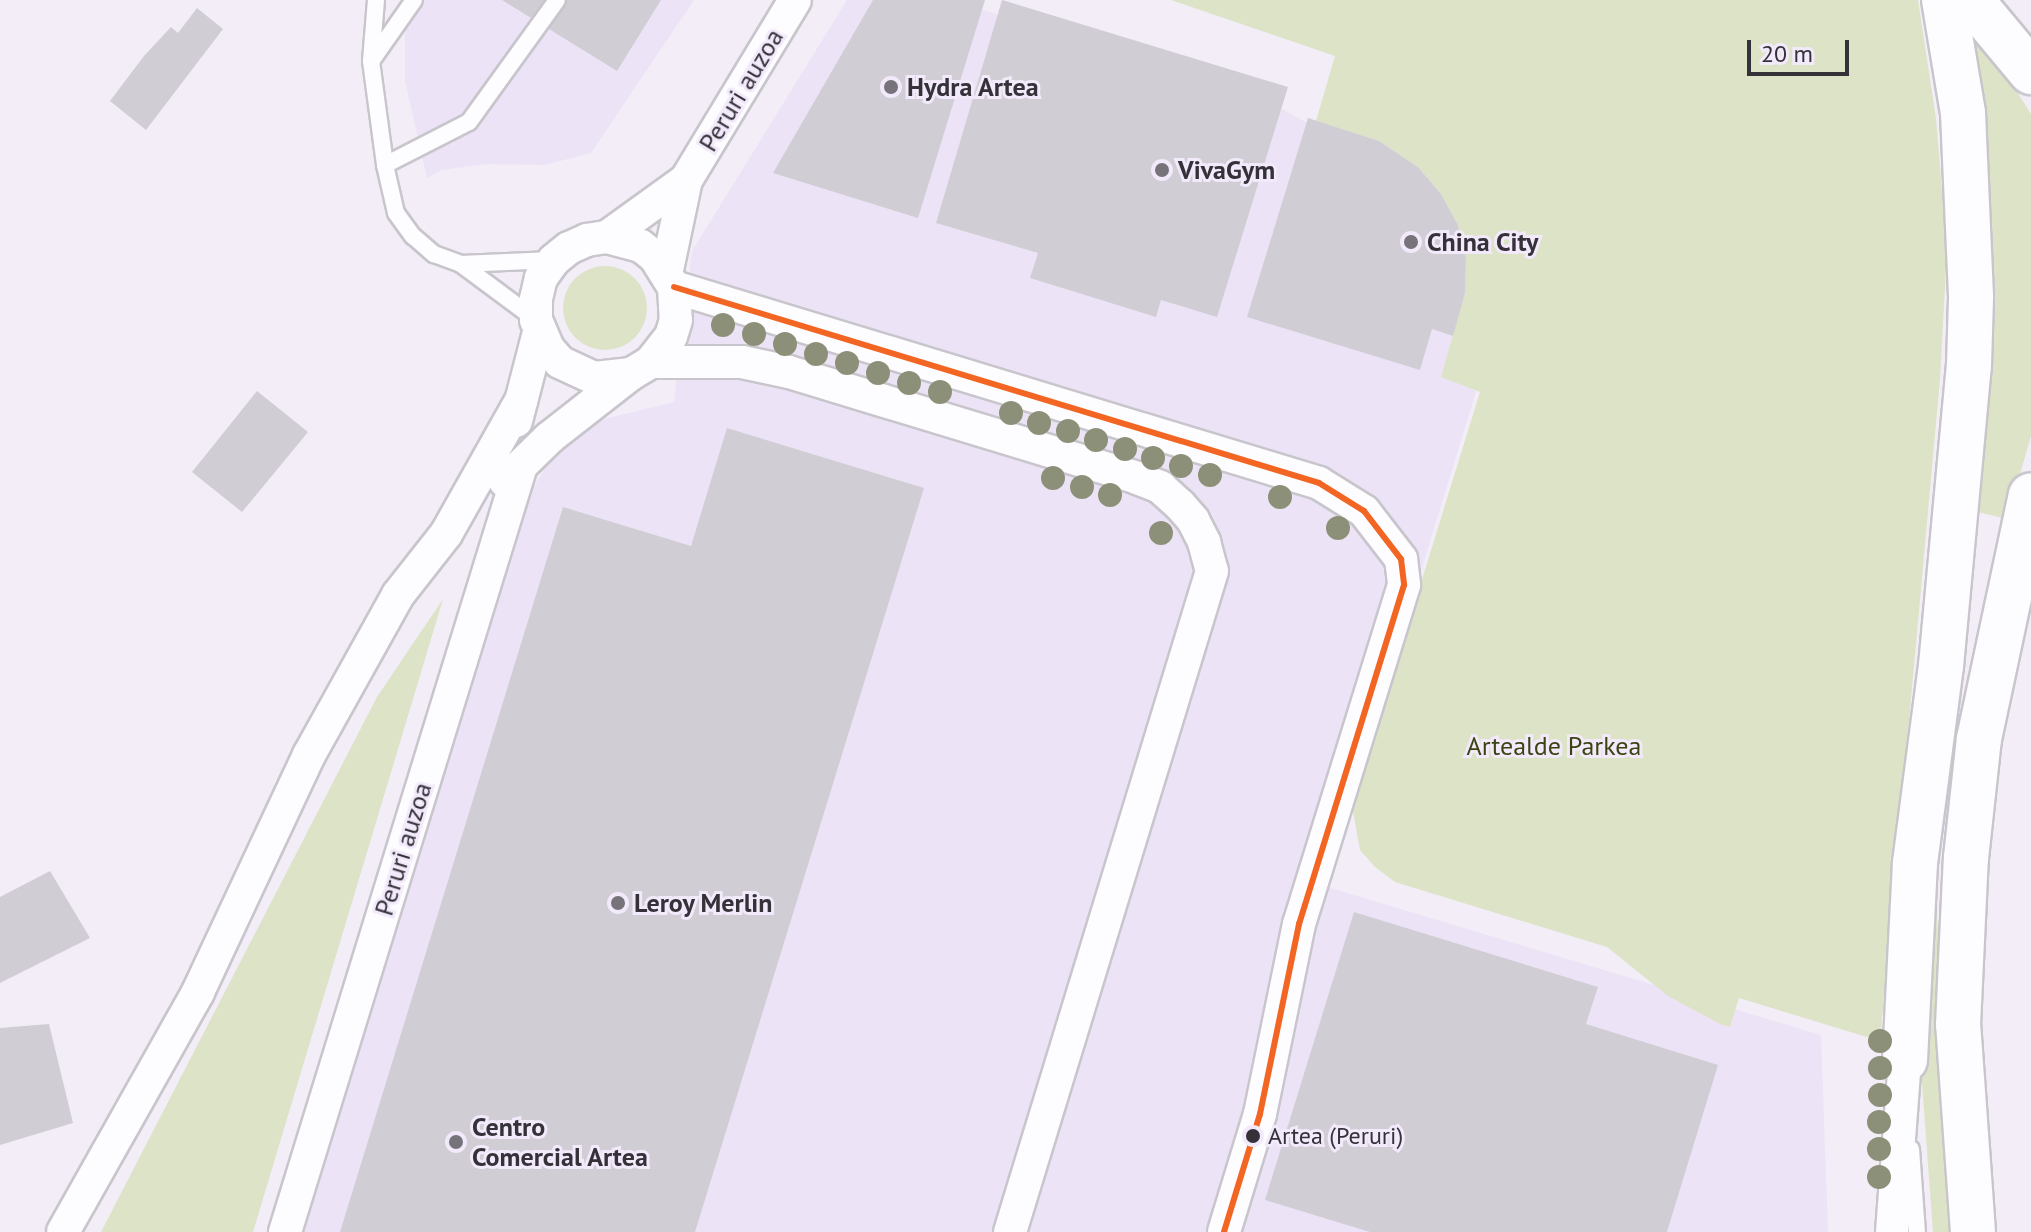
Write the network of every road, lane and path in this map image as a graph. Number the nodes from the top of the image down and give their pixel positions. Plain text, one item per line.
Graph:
1 (376, 0) edge
2 (414, 0) edge
3 (557, 0) edge
4 (795, 0) edge
5 (1944, 0) edge
6 (1971, 0) edge
7 (371, 61) junction
8 (2031, 72) edge
9 (385, 165) junction
10 (686, 180) junction
11 (607, 237) junction
12 (554, 260) junction
13 (461, 264) junction
14 (670, 278) junction
15 (538, 326) junction
16 (641, 368) junction
17 (521, 401) junction
18 (521, 466) junction
19 (2028, 506) edge
20 (446, 534) junction
21 (1905, 1060) junction
22 (63, 1232) edge
23 (285, 1232) edge
24 (1010, 1232) edge
25 (1224, 1232) edge
26 (1892, 1232) edge
27 (1917, 1232) edge
28 (1973, 1232) edge

1 - 7 lane
2 - 7 lane
3 - 9 lane
4 - 10 street, Peruri auzoa
5 - 21 highway
6 - 8 highway
7 - 9 lane
9 - 13 lane
10 - 11 street, Peruri auzoa
10 - 14 street, Peruri auzoa
11 - 12 street
11 - 14 street
12 - 13 lane
12 - 15 street
13 - 15 lane
14 - 16 street
14 - 25 street
15 - 16 street
15 - 17 street, Peruri auzoa
16 - 18 street, Peruri auzoa
16 - 24 street
17 - 18 street, Peruri auzoa
17 - 20 street, Peruri auzoa
18 - 20 street, Peruri auzoa
18 - 23 street, Peruri auzoa
19 - 28 highway
20 - 22 street, Peruri auzoa
21 - 26 street
21 - 27 lane

